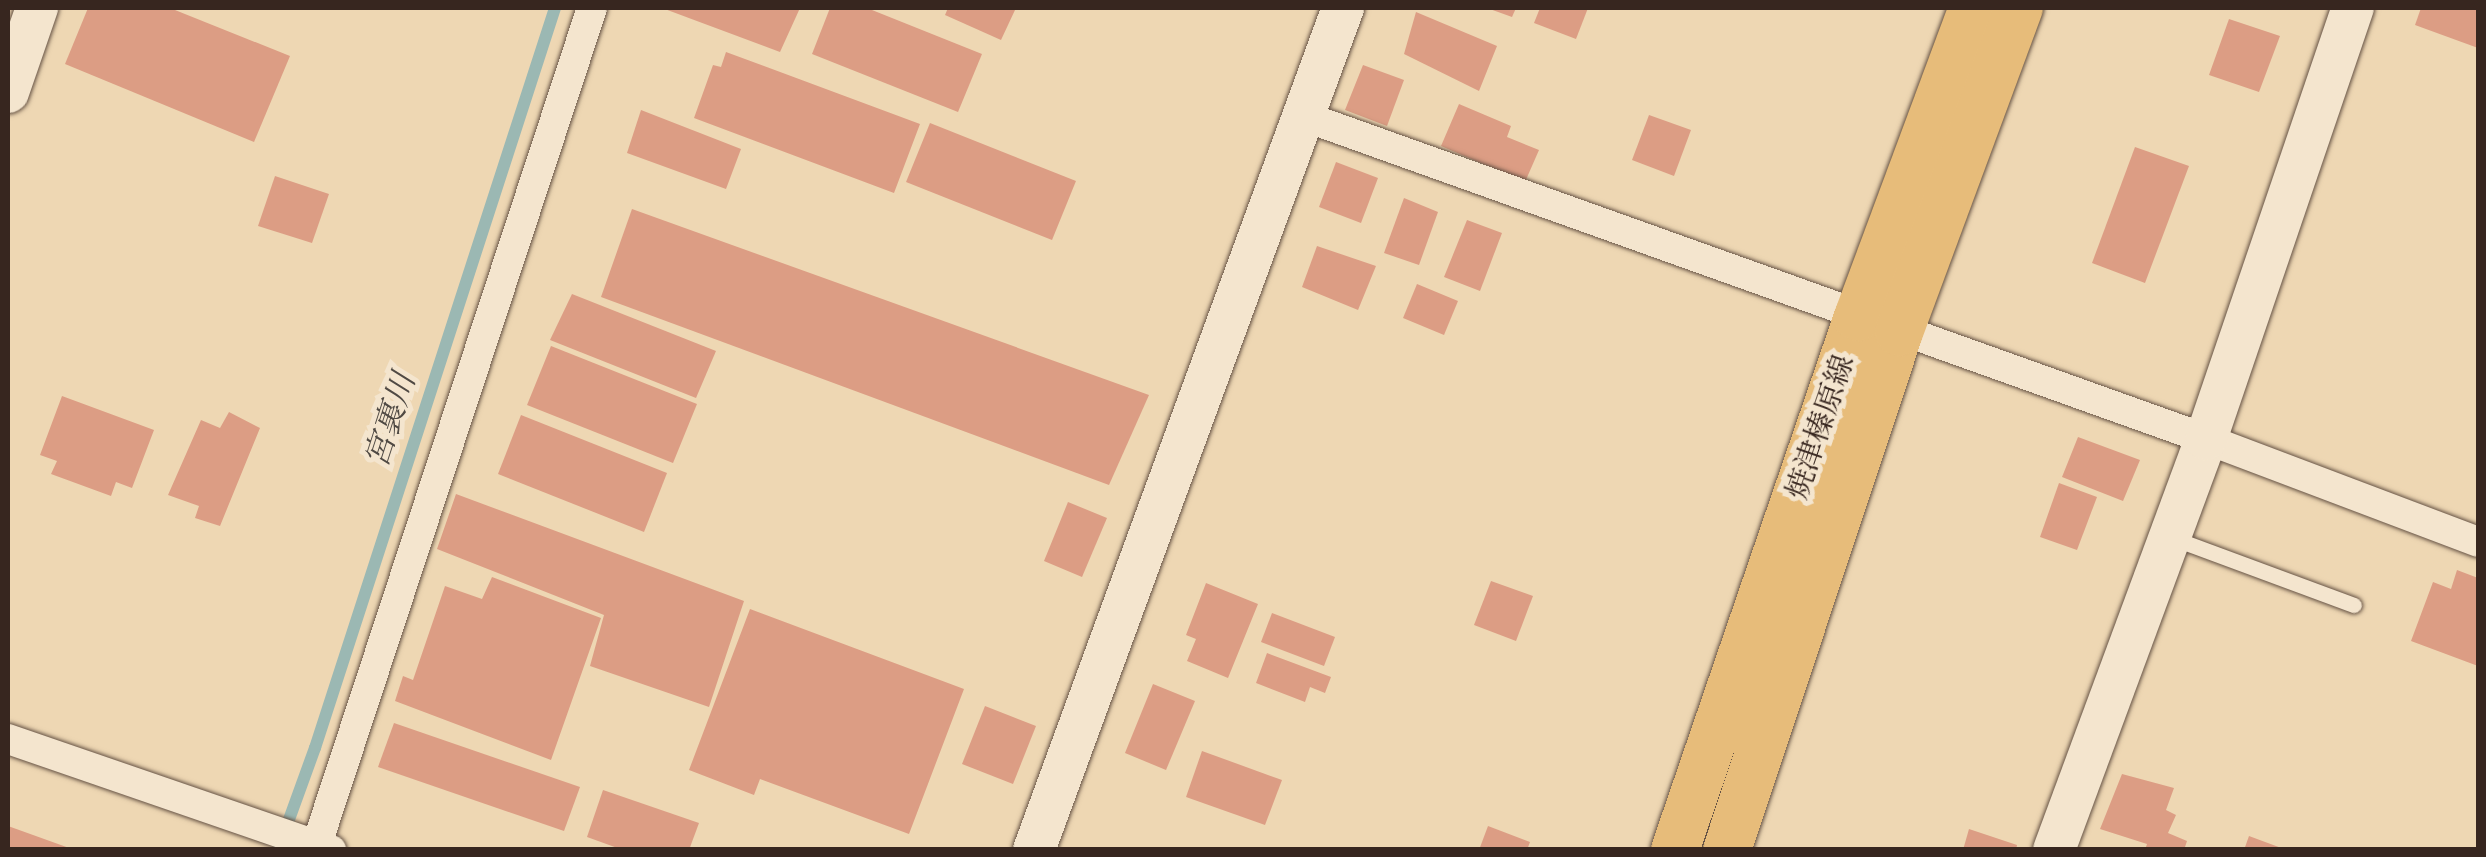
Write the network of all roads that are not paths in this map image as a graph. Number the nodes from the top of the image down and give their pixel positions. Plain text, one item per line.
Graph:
1 (37, 8) edge
2 (592, 8) edge
3 (1343, 8) edge
4 (1973, 8) edge
5 (2019, 8) edge
6 (2353, 8) edge
7 (8, 92) edge
8 (1303, 116) junction
9 (1878, 325) junction
10 (2206, 438) junction
11 (2170, 537) junction
12 (2478, 542) edge
13 (2354, 605) dead end
14 (8, 740) edge
15 (318, 847) edge
16 (1034, 850) edge
17 (1675, 850) edge
18 (1726, 850) edge
19 (2054, 850) edge

1 - 7 street
2 - 15 street
3 - 8 street
4 - 9 main road, 焼津榛原線
5 - 9 main road, 焼津榛原線
6 - 10 street
8 - 9 street
8 - 16 street
9 - 10 street
9 - 17 main road, 焼津榛原線
9 - 18 main road, 焼津榛原線
10 - 11 street
10 - 12 street
11 - 13 lane
11 - 19 street
14 - 15 street

